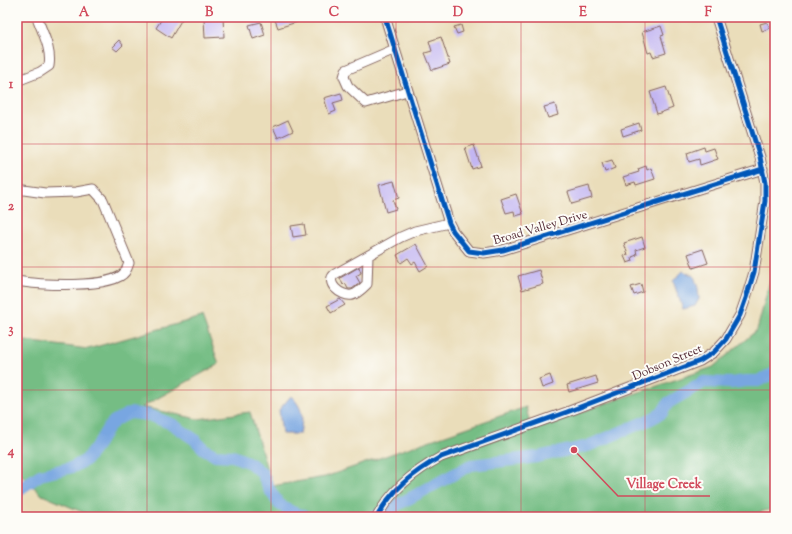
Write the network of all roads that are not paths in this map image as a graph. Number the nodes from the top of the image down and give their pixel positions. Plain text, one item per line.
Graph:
1 (37, 17) edge
2 (385, 17) edge
3 (716, 17) edge
4 (394, 49) junction
5 (17, 81) edge
6 (407, 91) junction
7 (763, 169) junction
8 (17, 189) edge
9 (449, 223) junction
10 (368, 256) junction
11 (17, 281) edge
12 (377, 517) edge

1 - 5 street
2 - 4 street, Broad Valley Drive
3 - 7 street, Dobson Street
4 - 6 street, Broad Valley Drive
4 - 6 street
6 - 9 street, Broad Valley Drive
7 - 9 street, Broad Valley Drive
7 - 12 street, Dobson Street
8 - 11 street
9 - 10 street
10 - 10 street

